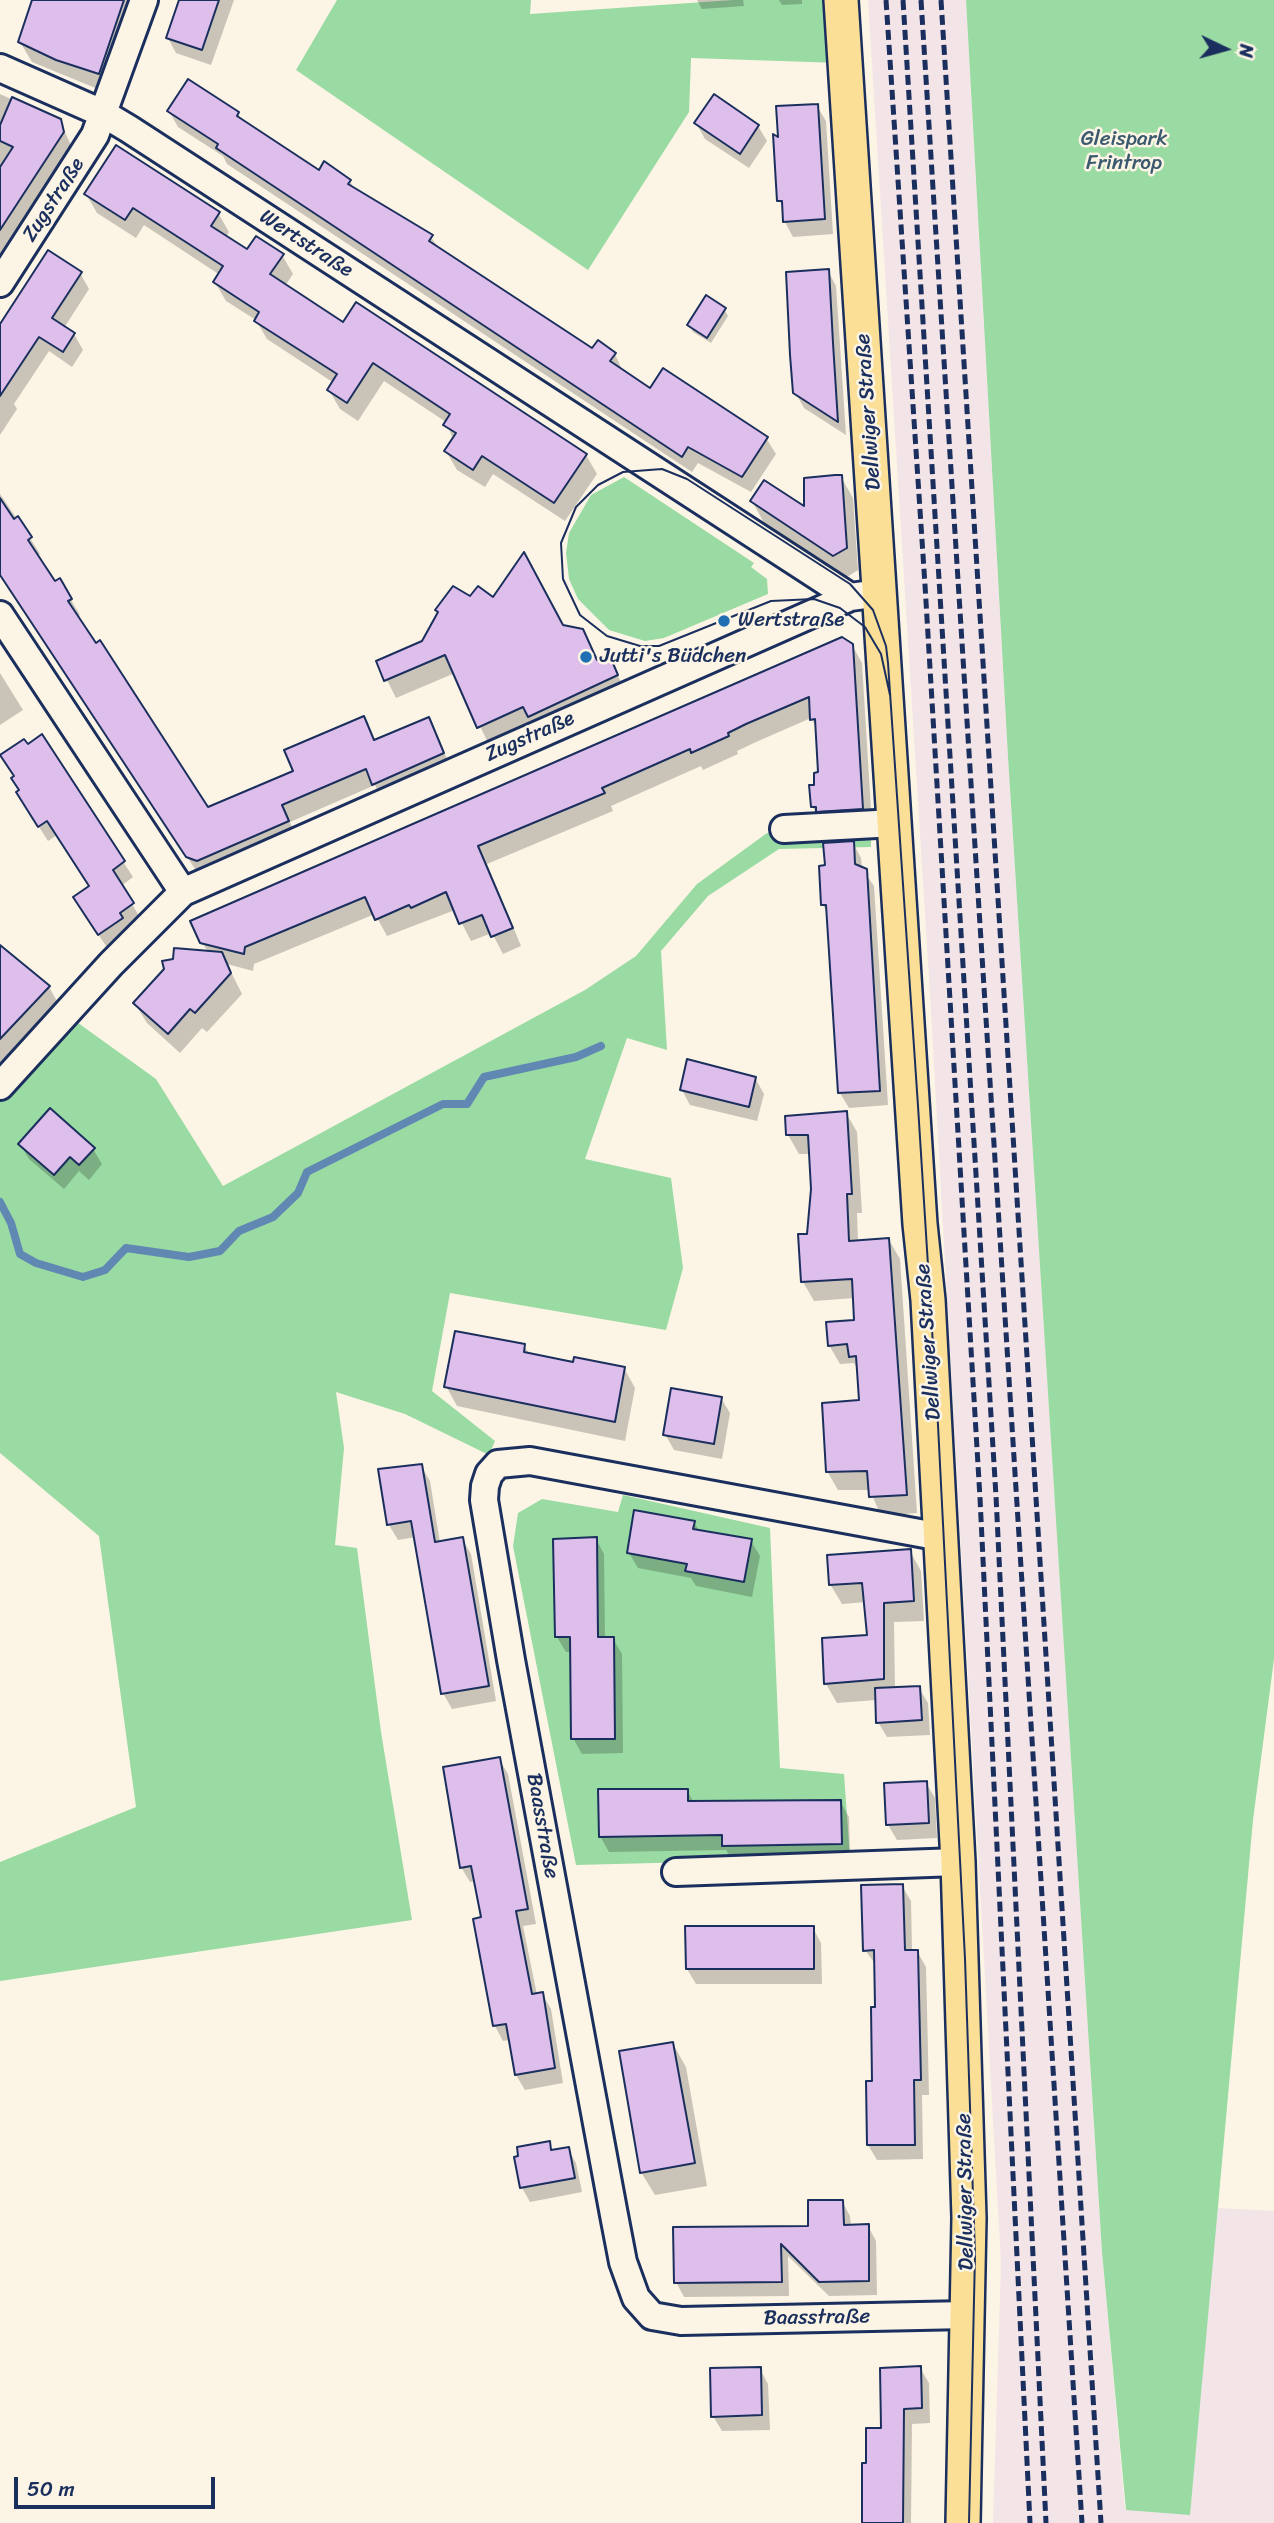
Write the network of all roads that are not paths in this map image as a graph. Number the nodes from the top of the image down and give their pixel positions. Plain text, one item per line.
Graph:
1 (144, 0) edge
2 (841, 0) edge
3 (0, 68) edge
4 (104, 114) junction
5 (0, 282) edge
6 (865, 595) junction
7 (0, 615) edge
8 (895, 823) junction
9 (784, 829) dead end
10 (183, 892) junction
11 (0, 1086) edge
12 (941, 1537) junction
13 (958, 1862) junction
14 (676, 1872) dead end
15 (967, 2315) junction
16 (963, 2523) edge

1 - 4 street, Zugstraße
2 - 6 main road, Dellwiger Straße
3 - 4 street, Wertstraße
4 - 5 street, Zugstraße
4 - 6 street, Wertstraße
6 - 8 main road, Dellwiger Straße
6 - 10 street, Zugstraße
7 - 10 street
8 - 9 street
8 - 12 main road, Dellwiger Straße
10 - 11 street, Zugstraße
12 - 13 main road, Dellwiger Straße
12 - 15 street, Baasstraße
13 - 14 street
13 - 15 main road, Dellwiger Straße
15 - 16 main road, Dellwiger Straße

